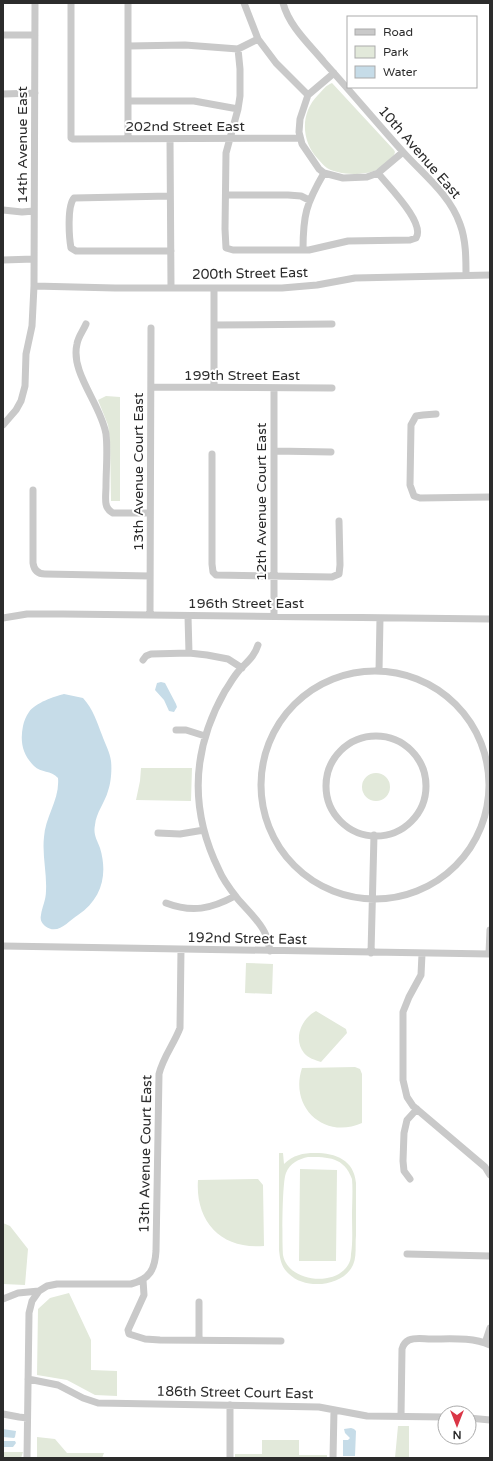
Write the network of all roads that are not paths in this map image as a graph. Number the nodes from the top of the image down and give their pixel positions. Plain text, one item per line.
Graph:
1 (36, 3) edge
2 (72, 3) edge
3 (128, 3) edge
4 (244, 3) edge
5 (283, 3) edge
6 (3, 34) edge
7 (35, 35) junction
8 (258, 40) junction
9 (129, 46) junction
10 (238, 49) junction
11 (334, 73) junction
12 (347, 88) edge
13 (347, 88) edge
14 (35, 93) junction
15 (3, 94) edge
16 (308, 95) junction
17 (128, 101) junction
18 (238, 109) junction
19 (300, 138) junction
20 (128, 139) junction
21 (170, 139) junction
22 (230, 139) junction
23 (403, 152) junction
24 (324, 173) junction
25 (378, 173) junction
26 (226, 195) junction
27 (170, 196) junction
28 (309, 200) junction
29 (3, 210) edge
30 (34, 211) junction
31 (303, 250) junction
32 (171, 251) junction
33 (34, 259) junction
34 (3, 260) edge
35 (466, 275) junction
36 (490, 275) edge
37 (34, 286) junction
38 (171, 287) junction
39 (214, 288) junction
40 (86, 324) dead end
41 (332, 324) dead end
42 (214, 325) junction
43 (151, 328) dead end
44 (151, 387) junction
45 (214, 387) junction
46 (274, 388) junction
47 (332, 388) dead end
48 (436, 414) dead end
49 (3, 426) edge
50 (275, 451) junction
51 (331, 452) dead end
52 (212, 454) dead end
53 (34, 490) dead end
54 (490, 497) edge
55 (150, 514) junction
56 (339, 521) dead end
57 (150, 576) junction
58 (274, 577) junction
59 (150, 616) junction
60 (188, 616) junction
61 (274, 616) junction
62 (3, 618) edge
63 (380, 618) junction
64 (490, 619) edge
65 (258, 644) dead end
66 (189, 653) junction
67 (143, 660) dead end
68 (242, 668) junction
69 (379, 671) junction
70 (176, 730) dead end
71 (205, 736) junction
72 (204, 830) junction
73 (158, 833) dead end
74 (374, 836) junction
75 (235, 896) junction
76 (373, 899) junction
77 (166, 903) dead end
78 (490, 930) edge
79 (3, 946) edge
80 (181, 949) junction
81 (270, 951) junction
82 (372, 953) junction
83 (422, 954) junction
84 (489, 954) edge
85 (417, 1109) junction
86 (487, 1165) edge
87 (490, 1175) edge
88 (410, 1179) dead end
89 (408, 1254) dead end
90 (490, 1256) edge
91 (143, 1280) junction
92 (39, 1291) junction
93 (3, 1299) edge
94 (199, 1302) dead end
95 (490, 1328) edge
96 (199, 1340) junction
97 (281, 1341) dead end
98 (488, 1344) edge
99 (28, 1379) junction
100 (230, 1405) junction
101 (334, 1410) junction
102 (3, 1414) edge
103 (401, 1416) junction
104 (437, 1417) edge
105 (27, 1418) junction
106 (477, 1419) edge
107 (490, 1420) edge
108 (27, 1458) edge
109 (230, 1458) edge
110 (333, 1458) edge

1 - 7 street, 14th Avenue East
2 - 20 street, 202nd Street East
3 - 9 street
4 - 8 street
5 - 11 street, 10th Avenue East
6 - 7 street
7 - 14 street, 14th Avenue East
8 - 10 street
8 - 16 street
9 - 10 street
9 - 17 street
10 - 18 street
11 - 13 street, 10th Avenue East
11 - 16 street
12 - 23 street, 10th Avenue East
14 - 15 street
14 - 30 street, 14th Avenue East
16 - 19 street
17 - 18 street
17 - 20 street
18 - 22 street
19 - 22 street, 202nd Street East
19 - 24 street
20 - 21 street, 202nd Street East
21 - 22 street, 202nd Street East
21 - 27 street
22 - 26 street
23 - 25 street
23 - 35 street, 10th Avenue East
24 - 25 street
24 - 28 street
25 - 31 street
26 - 28 street
26 - 31 street
27 - 32 street
27 - 32 street
28 - 31 street
29 - 30 street
30 - 33 street, 14th Avenue East
32 - 38 street
33 - 34 street
33 - 37 street, 14th Avenue East
35 - 36 street, 200th Street East
35 - 39 street, 200th Street East
37 - 38 street, 200th Street East
37 - 49 street, 14th Avenue East
38 - 39 street, 200th Street East
39 - 42 street
40 - 55 street
41 - 42 street
42 - 45 street
43 - 44 street, 13th Avenue Court East
44 - 45 street, 199th Street East
44 - 55 street, 13th Avenue Court East
45 - 46 street, 199th Street East
46 - 47 street, 199th Street East
46 - 50 street, 12th Avenue Court East
48 - 54 street
50 - 51 street
50 - 58 street, 12th Avenue Court East
52 - 58 street
53 - 57 street
55 - 57 street, 13th Avenue Court East
56 - 58 street
57 - 59 street, 13th Avenue Court East
58 - 61 street, 12th Avenue Court East
59 - 60 street, 196th Street East
59 - 62 street, 196th Street East
60 - 61 street, 196th Street East
60 - 66 street
61 - 63 street, 196th Street East
63 - 64 street, 196th Street East
63 - 69 street
65 - 68 street
66 - 67 street
66 - 68 street
68 - 71 street
69 - 76 street
69 - 76 street
70 - 71 street
71 - 72 street
72 - 73 street
72 - 75 street
74 - 74 street
74 - 76 street
75 - 77 street
75 - 81 street
76 - 82 street
78 - 84 street
79 - 80 street, 192nd Street East
80 - 81 street, 192nd Street East
80 - 91 street, 13th Avenue Court East
81 - 82 street, 192nd Street East
82 - 83 street, 192nd Street East
83 - 84 street, 192nd Street East
83 - 85 street
85 - 86 street
85 - 88 street
86 - 87 street
89 - 90 street
91 - 92 street
91 - 96 street
92 - 93 street
92 - 99 street
94 - 96 street
95 - 98 street
96 - 97 street
98 - 103 street
99 - 100 street, 186th Street Court East
99 - 105 street
100 - 101 street, 186th Street Court East
100 - 109 street
101 - 103 street, 186th Street Court East
101 - 110 street
102 - 105 street
103 - 104 street, 186th Street Court East
105 - 108 street
106 - 107 street

